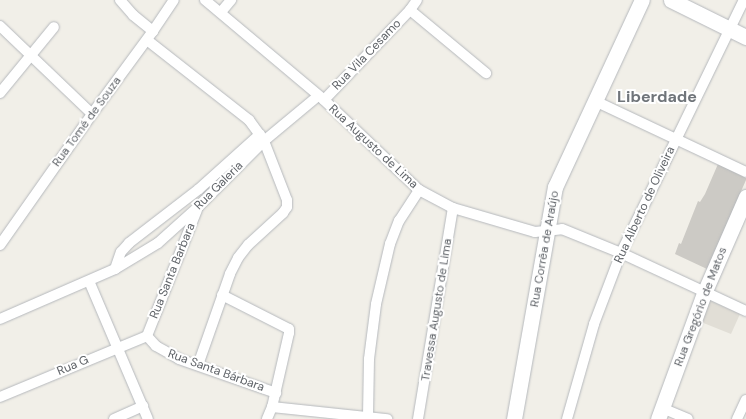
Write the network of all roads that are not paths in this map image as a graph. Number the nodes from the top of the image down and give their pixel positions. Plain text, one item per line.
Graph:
1 (120, 0) edge
2 (174, 0) edge
3 (205, 0) edge
4 (231, 0) edge
5 (417, 0) edge
6 (642, 0) edge
7 (672, 0) edge
8 (744, 0) edge
9 (410, 10) junction
10 (221, 12) junction
11 (0, 26) edge
12 (54, 27) dead end
13 (730, 30) junction
14 (154, 31) junction
15 (746, 37) edge
16 (147, 40) junction
17 (31, 56) junction
18 (486, 72) dead end
19 (0, 93) edge
20 (321, 98) junction
21 (595, 101) junction
22 (92, 114) junction
23 (262, 138) junction
24 (676, 140) junction
25 (746, 172) edge
26 (419, 190) junction
27 (746, 197) edge
28 (198, 207) junction
29 (453, 208) junction
30 (548, 232) junction
31 (0, 245) edge
32 (621, 253) junction
33 (116, 270) junction
34 (89, 281) junction
35 (704, 293) junction
36 (222, 295) junction
37 (746, 311) edge
38 (0, 319) edge
39 (147, 336) junction
40 (117, 346) junction
41 (198, 365) junction
42 (276, 393) junction
43 (0, 397) edge
44 (746, 400) edge
45 (143, 406) junction
46 (272, 408) junction
47 (660, 414) edge
48 (368, 416) junction
49 (419, 416) edge
50 (114, 419) edge
51 (148, 419) edge
52 (267, 419) edge
53 (387, 419) edge
54 (514, 419) edge
55 (568, 419) edge
56 (688, 419) edge
57 (737, 419) edge

1 - 14 street
2 - 14 street, Rua Tomé de Souza
3 - 10 street, Rua Augusto de Lima
4 - 10 street
5 - 9 street, Rua Vila Cesamo
6 - 21 street, Rua Corrêa de Araújo
7 - 13 street
8 - 13 street, Rua Alberto de Oliveira
9 - 18 street, Rua Vila Cesamo
9 - 20 street, Rua Vila Cesamo
10 - 20 street, Rua Augusto de Lima
11 - 17 street
12 - 17 street
13 - 15 street
13 - 24 street, Rua Alberto de Oliveira
14 - 16 street, Rua Tomé de Souza
16 - 22 street, Rua Tomé de Souza
16 - 23 street
17 - 19 street
17 - 22 street
20 - 23 street, Rua Galeria
20 - 26 street, Rua Augusto de Lima
21 - 24 street
21 - 30 street, Rua Corrêa de Araújo
22 - 31 street, Rua Tomé de Souza
23 - 28 street, Rua Galeria
23 - 33 street, Rua Galeria
23 - 36 street
24 - 25 street
24 - 32 street, Rua Alberto de Oliveira
26 - 29 street, Rua Augusto de Lima
26 - 48 street
27 - 35 street, Rua Gregório de Matos
28 - 33 street, Rua Galeria
28 - 39 street, Rua Santa Barbara
29 - 30 street, Rua Augusto de Lima
29 - 49 street, Travessa Augusto de Lima
30 - 32 street, Rua Augusto de Lima
30 - 54 street, Rua Corrêa de Araújo
32 - 35 street, Rua Augusto de Lima
32 - 55 street, Rua Alberto de Oliveira
33 - 34 street, Rua Galeria
34 - 38 street, Rua Galeria
34 - 40 street
35 - 37 street, Rua Augusto de Lima
35 - 47 street, Rua Gregório de Matos
36 - 41 street
36 - 42 street
39 - 40 street, Rua G
39 - 41 street, Rua Santa Bárbara
40 - 43 street, Rua G
40 - 45 street
41 - 42 street, Rua Santa Bárbara
42 - 46 street, Rua Santa Bárbara
44 - 57 street
45 - 50 street
45 - 51 street
46 - 48 street, Rua Santa Bárbara
46 - 52 street, Rua Santa Bárbara
47 - 56 street
48 - 53 street, Rua Santa Bárbara

